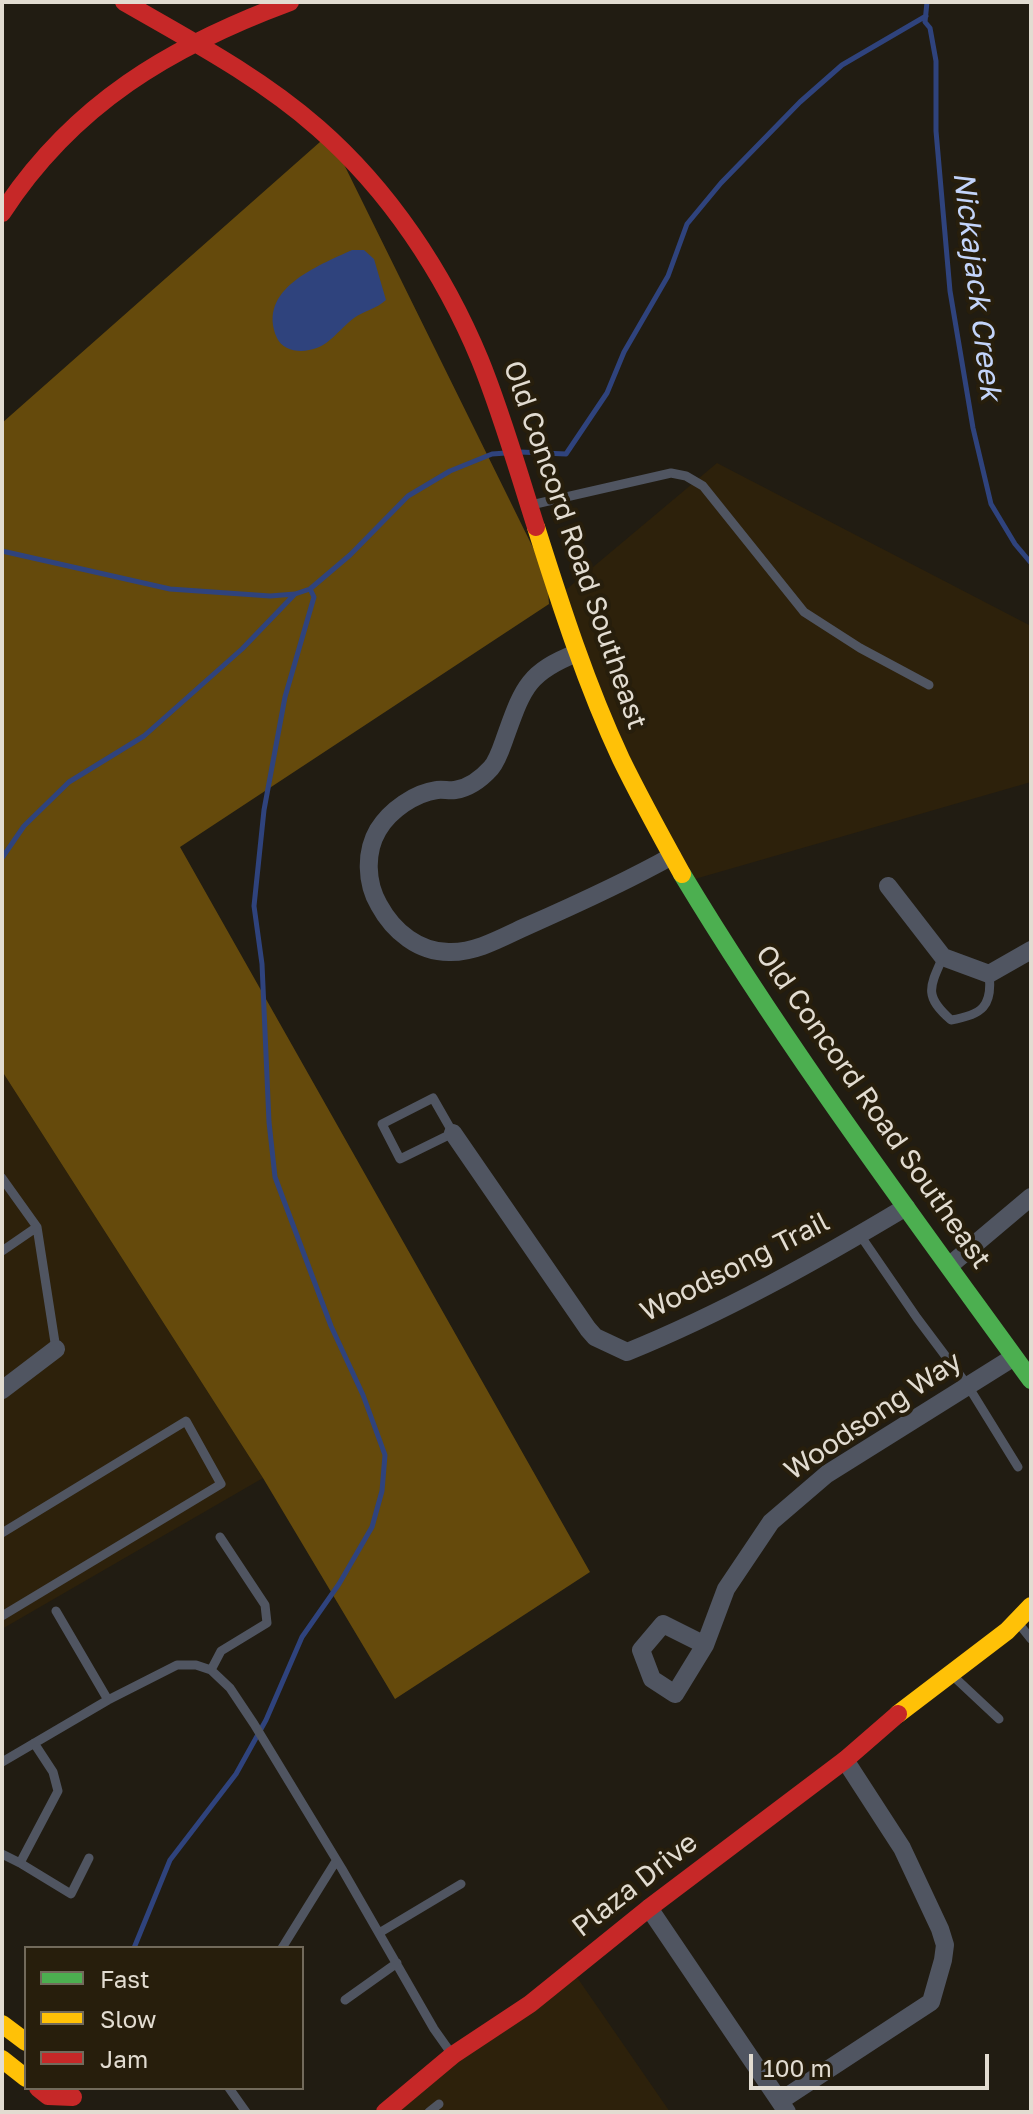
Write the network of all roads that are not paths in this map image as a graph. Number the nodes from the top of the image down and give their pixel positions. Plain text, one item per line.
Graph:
1 (124, 2) edge
2 (290, 2) edge
3 (193, 42) junction
4 (2, 213) edge
5 (526, 498) junction
6 (577, 653) junction
7 (929, 685) dead end
8 (672, 856) junction
9 (888, 886) dead end
10 (1031, 950) edge
11 (943, 957) junction
12 (989, 974) junction
13 (453, 1133) junction
14 (2, 1178) edge
15 (1031, 1197) edge
16 (906, 1207) junction
17 (37, 1227) junction
18 (860, 1235) junction
19 (2, 1251) edge
20 (949, 1266) junction
21 (56, 1349) joint
22 (1014, 1357) junction
23 (1031, 1380) edge
24 (968, 1386) junction
25 (2, 1390) edge
26 (1018, 1467) dead end
27 (2, 1533) edge
28 (220, 1537) dead end
29 (1031, 1606) edge
30 (56, 1611) dead end
31 (2, 1616) edge
32 (1017, 1621) junction
33 (1031, 1639) edge
34 (705, 1645) junction
35 (211, 1670) junction
36 (952, 1675) junction
37 (108, 1700) junction
38 (999, 1719) dead end
39 (34, 1743) junction
40 (845, 1760) junction
41 (2, 1762) edge
42 (2, 1854) edge
43 (89, 1858) dead end
44 (336, 1861) junction
45 (20, 1863) junction
46 (461, 1884) dead end
47 (649, 1908) junction
48 (379, 1933) junction
49 (283, 1946) edge
50 (397, 1963) junction
51 (345, 2000) dead end
52 (2, 2024) edge
53 (24, 2040) edge
54 (453, 2055) junction
55 (2, 2059) edge
56 (24, 2076) edge
57 (40, 2090) edge
58 (230, 2090) edge
59 (71, 2092) edge
60 (439, 2104) dead end
61 (783, 2106) edge
62 (91, 2112) edge
63 (246, 2112) edge
64 (385, 2112) edge
65 (429, 2112) edge

1 - 3 street, Old Concord Road Southeast
2 - 3 street
3 - 4 street
3 - 5 street, Old Concord Road Southeast
5 - 6 street, Old Concord Road Southeast
5 - 7 lane
6 - 8 street, Old Concord Road Southeast
6 - 8 street
8 - 16 street, Old Concord Road Southeast
9 - 11 street
10 - 12 street
11 - 12 street
11 - 12 lane
13 - 13 lane
13 - 18 street, Woodsong Trail
14 - 17 lane
15 - 20 street
16 - 18 street, Woodsong Trail
16 - 20 street, Old Concord Road Southeast
17 - 19 lane
17 - 21 lane
18 - 24 lane
20 - 22 street, Old Concord Road Southeast
21 - 25 street
22 - 23 street, Old Concord Road Southeast
22 - 24 street, Woodsong Way
24 - 26 lane
24 - 34 street, Woodsong Way
27 - 31 lane
28 - 35 lane
29 - 32 street, Plaza Drive
30 - 37 lane
32 - 33 lane
32 - 36 street, Plaza Drive
34 - 34 street, Woodsong Way
35 - 37 lane
35 - 44 lane
36 - 38 lane
36 - 40 street, Plaza Drive
37 - 39 lane
39 - 41 lane
39 - 45 lane
40 - 47 street, Plaza Drive
40 - 61 street
42 - 45 lane
43 - 45 lane
44 - 48 lane
44 - 49 lane
46 - 48 lane
47 - 54 street, Plaza Drive
47 - 61 street
48 - 50 lane
50 - 51 lane
50 - 54 lane
52 - 53 street
54 - 64 street, Plaza Drive
55 - 56 street
57 - 59 street
58 - 63 lane
59 - 62 street
60 - 65 lane

